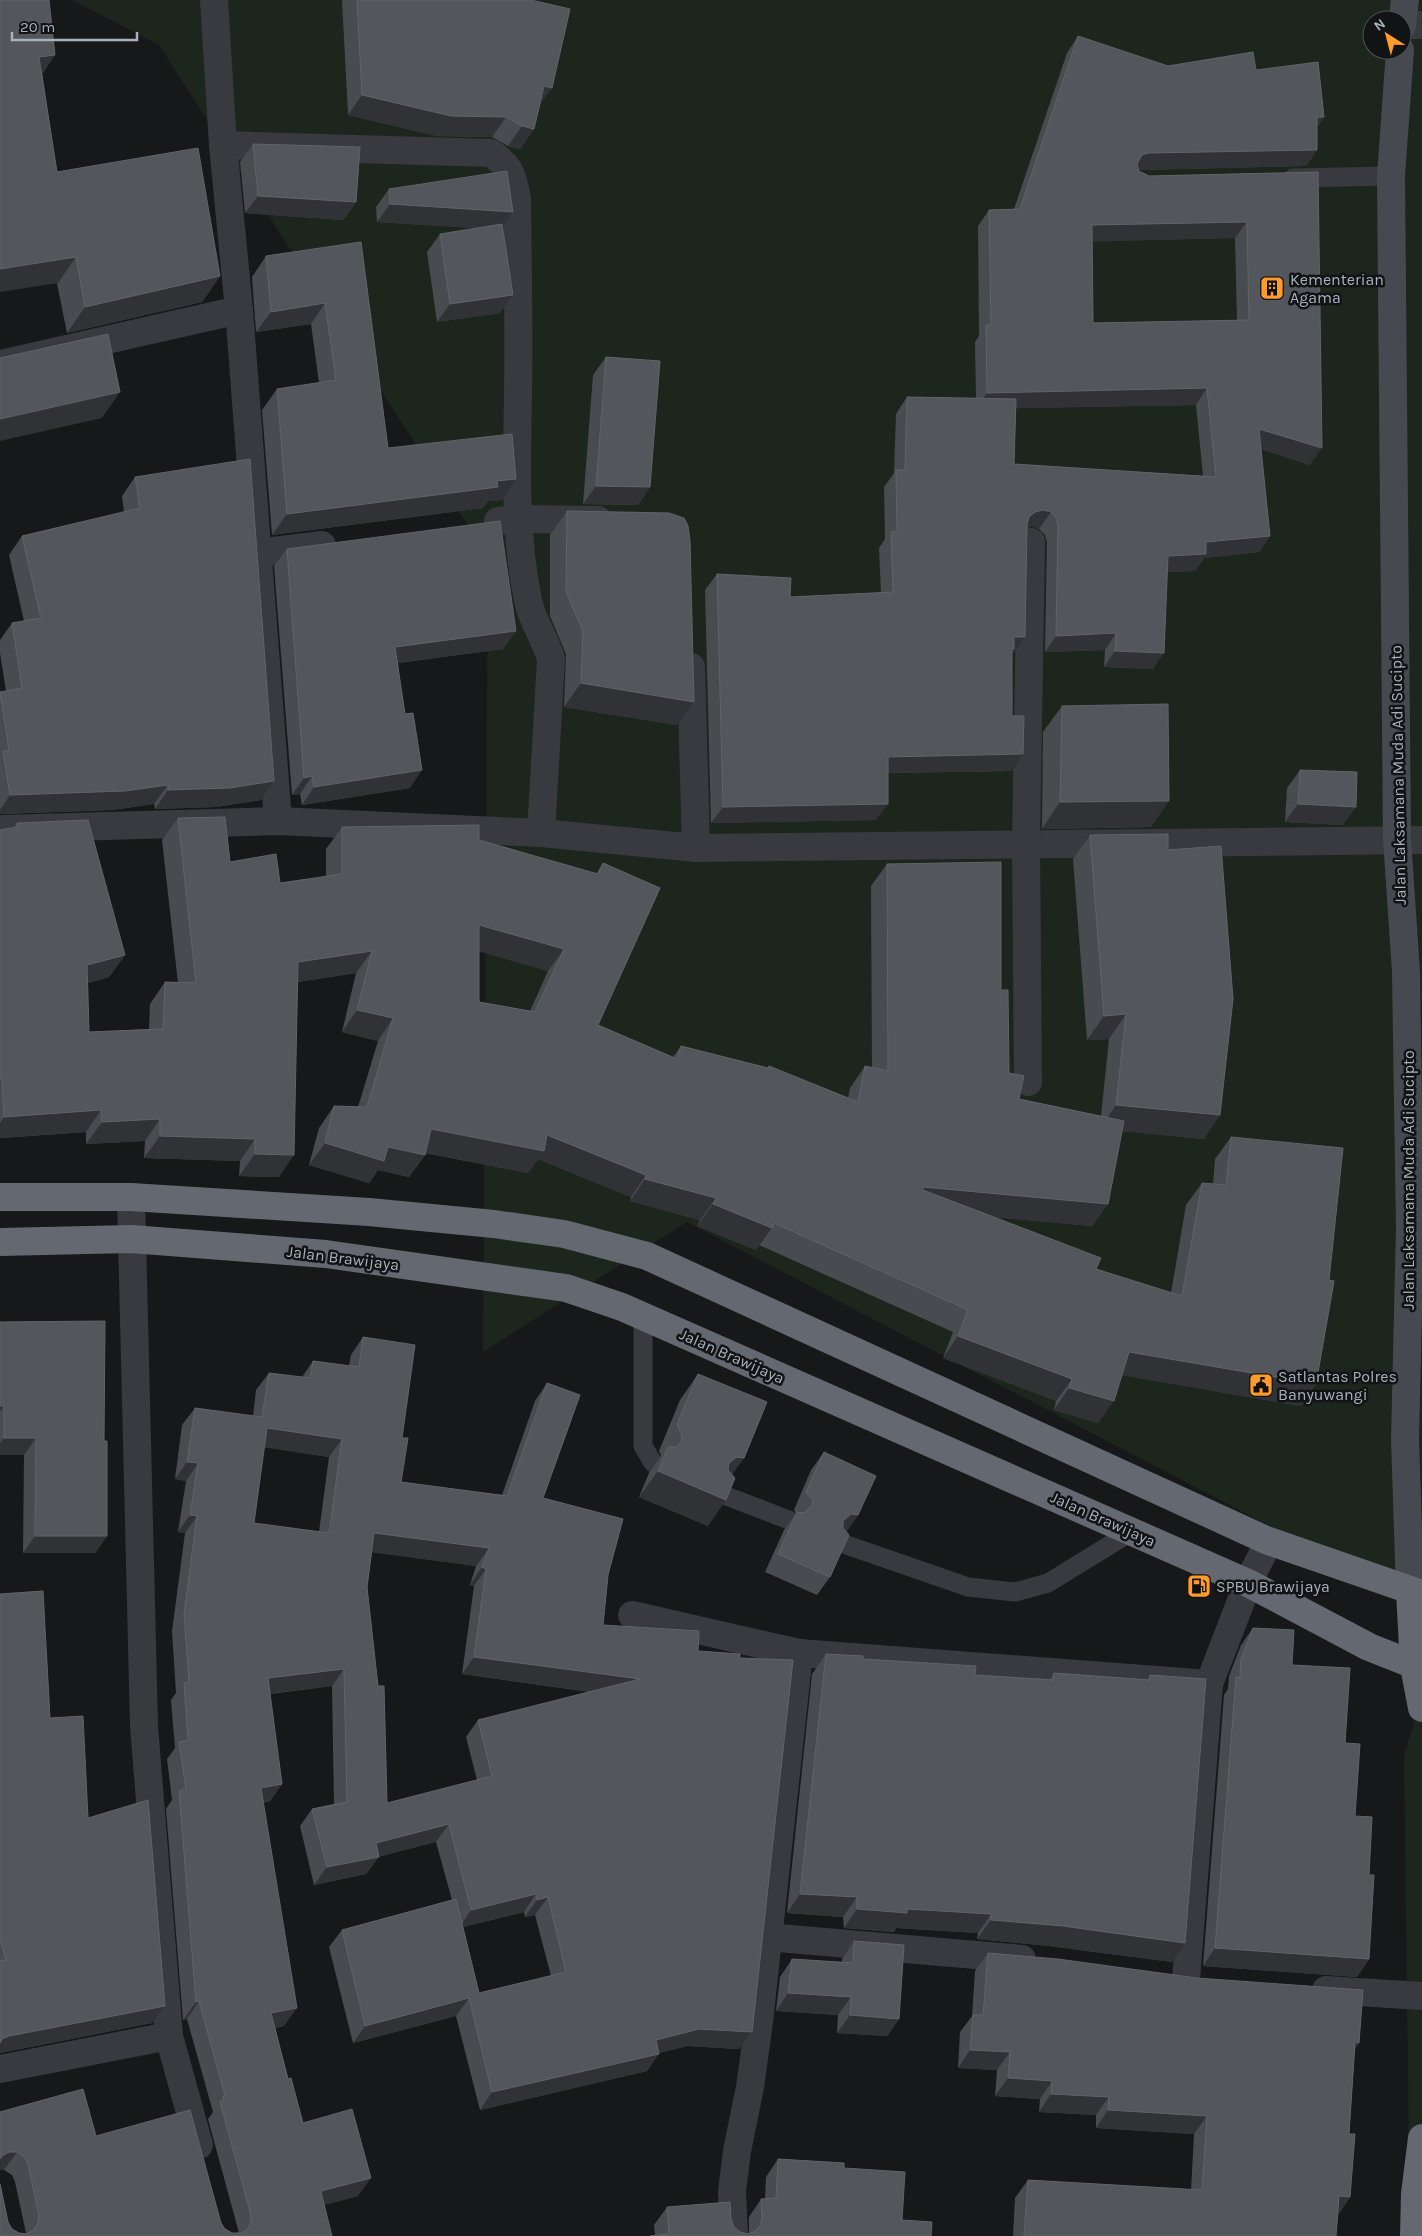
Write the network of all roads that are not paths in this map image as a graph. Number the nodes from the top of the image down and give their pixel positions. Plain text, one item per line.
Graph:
1 (214, 0) edge
2 (1399, 60) edge
3 (222, 145) junction
4 (1391, 176) junction
5 (1274, 178) edge
6 (239, 310) junction
7 (0, 364) edge
8 (516, 519) junction
9 (624, 521) edge
10 (478, 524) edge
11 (344, 542) edge
12 (1031, 542) dead end
13 (258, 553) junction
14 (691, 642) edge
15 (278, 821) junction
16 (0, 829) edge
17 (541, 833) junction
18 (1409, 840) edge
19 (1026, 844) junction
20 (696, 848) junction
21 (1028, 1082) dead end
22 (0, 1197) edge
23 (131, 1197) junction
24 (131, 1239) junction
25 (0, 1242) edge
26 (644, 1317) junction
27 (653, 1463) dead end
28 (721, 1494) edge
29 (789, 1520) dead end
30 (1131, 1532) junction
31 (1269, 1541) junction
32 (841, 1543) edge
33 (1248, 1583) junction
34 (1416, 1592) edge
35 (632, 1615) dead end
36 (799, 1652) junction
37 (1418, 1667) edge
38 (1209, 1684) junction
39 (1422, 1708) edge
40 (767, 1937) junction
41 (1046, 1961) edge
42 (1158, 1976) edge
43 (1186, 1980) junction
44 (1216, 1982) edge
45 (1302, 1989) edge
46 (1422, 1996) edge
47 (169, 2036) junction
48 (0, 2069) edge
49 (1422, 2138) edge
50 (206, 2170) edge
51 (734, 2236) edge
52 (1414, 2236) edge

1 - 3 street
2 - 4 main road, Jalan Laksamana Muda Adi Sucipto
3 - 6 street
3 - 8 street
4 - 5 lane
4 - 18 main road, Jalan Laksamana Muda Adi Sucipto
6 - 7 street
6 - 13 street
8 - 9 street
8 - 10 street
8 - 17 street
11 - 13 street
12 - 19 street
13 - 15 street
14 - 20 street
15 - 16 street
15 - 17 street
17 - 20 street
18 - 19 street
18 - 34 main road, Jalan Laksamana Muda Adi Sucipto
19 - 20 street
19 - 21 street
22 - 23 highway
23 - 24 street
23 - 31 highway
24 - 25 highway, Jalan Brawijaya
24 - 26 highway, Jalan Brawijaya
24 - 47 street
26 - 27 lane
26 - 30 highway, Jalan Brawijaya
28 - 29 lane
30 - 32 lane
30 - 33 highway, Jalan Brawijaya
31 - 33 street
31 - 34 highway
33 - 37 highway, Jalan Brawijaya
33 - 38 street
34 - 37 highway
35 - 36 street
36 - 38 street
36 - 40 street
37 - 39 highway
38 - 43 street
40 - 41 street
40 - 51 street
42 - 43 street
43 - 44 street
45 - 46 street
47 - 48 street
47 - 50 street
49 - 52 highway

